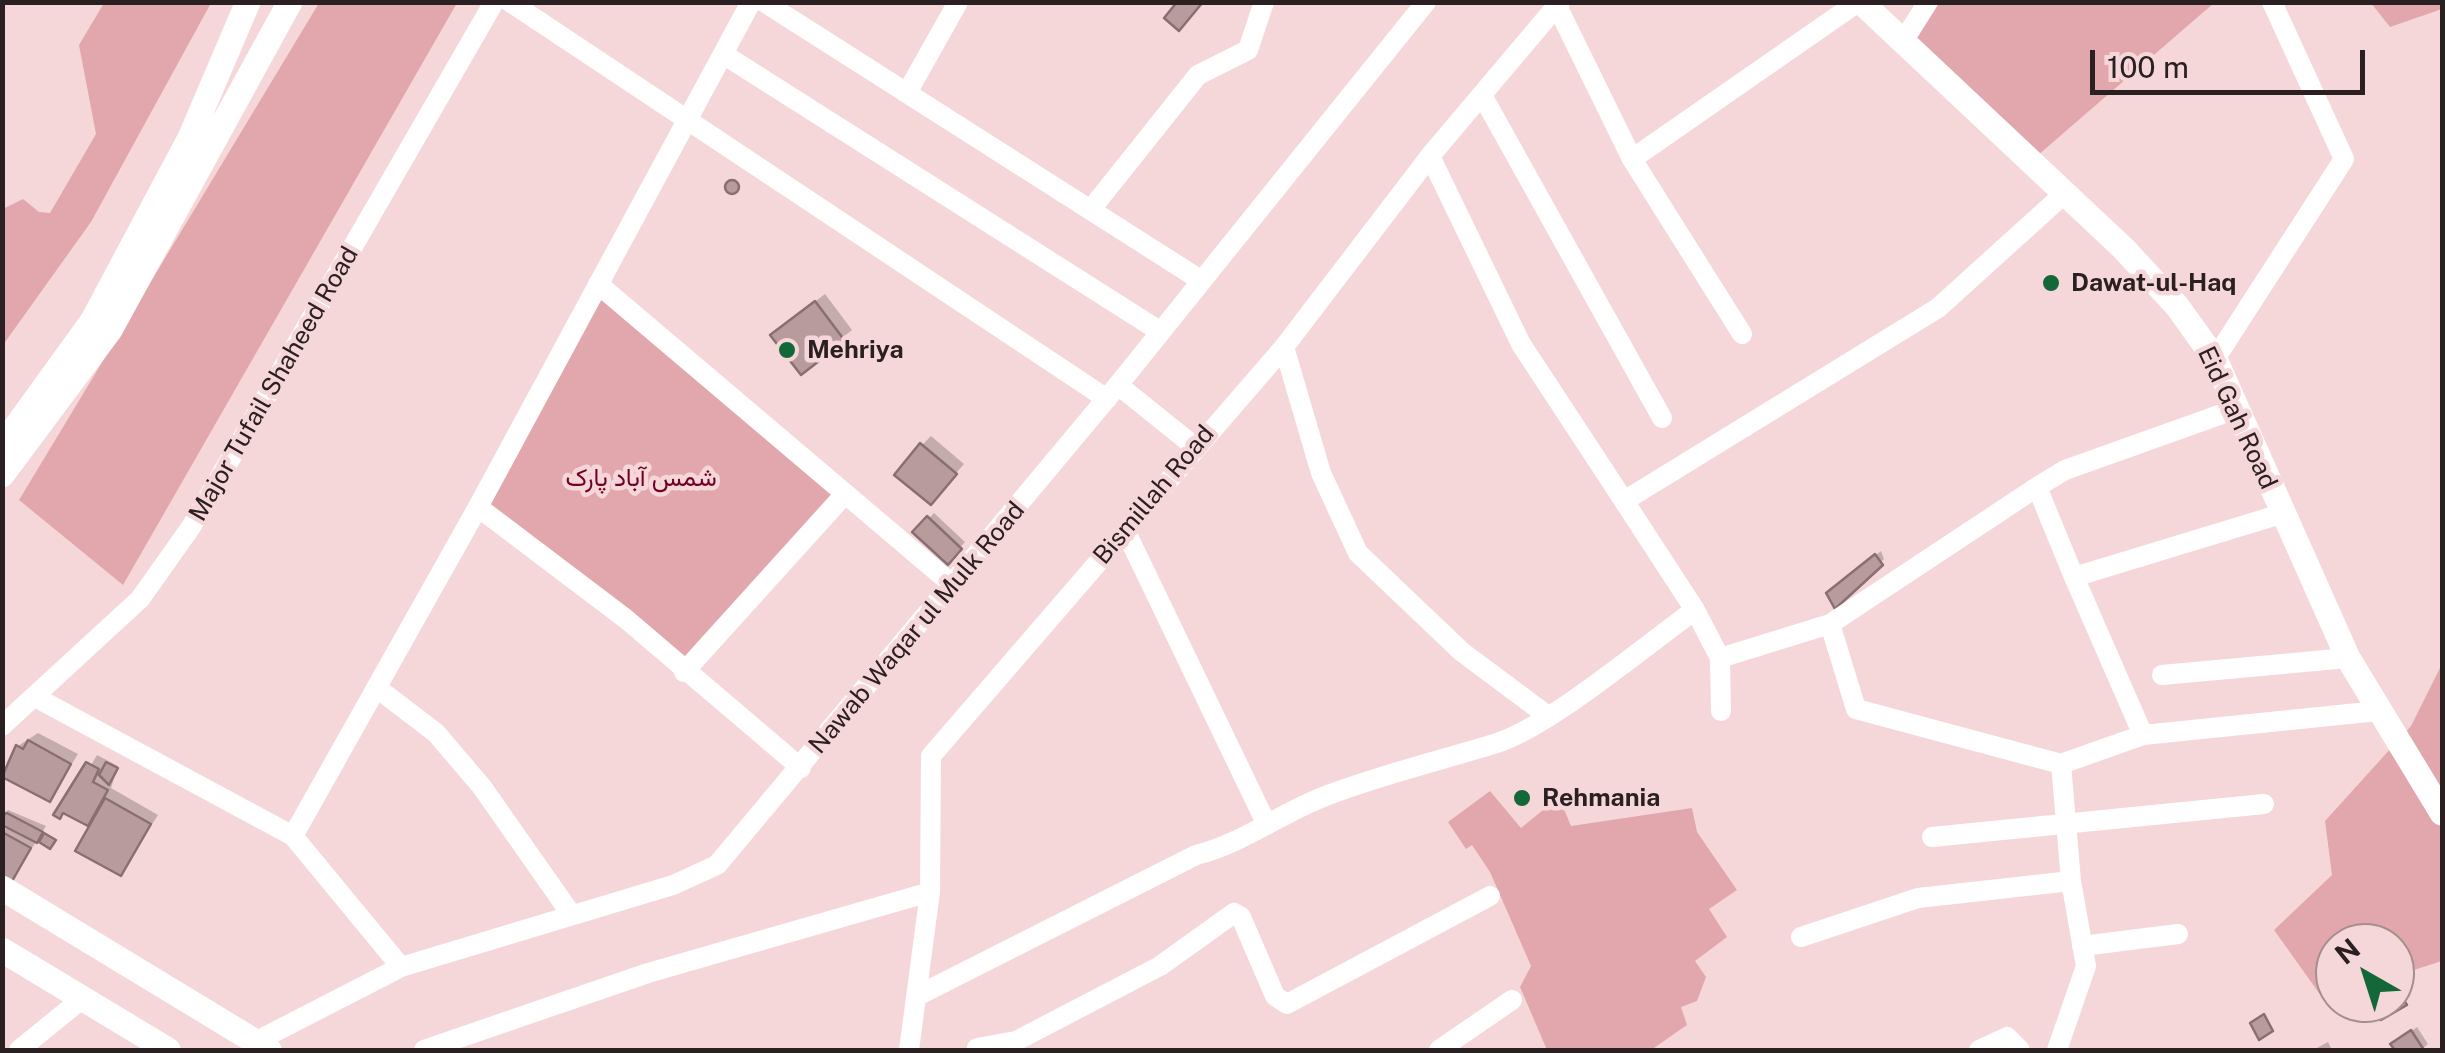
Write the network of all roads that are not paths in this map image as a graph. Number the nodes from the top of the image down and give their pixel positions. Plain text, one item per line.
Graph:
1 (248, 2) edge
2 (290, 2) edge
3 (494, 2) edge
4 (510, 2) edge
5 (751, 2) edge
6 (764, 2) edge
7 (958, 2) edge
8 (1264, 2) edge
9 (1426, 2) edge
10 (1859, 2) edge
11 (1928, 2) edge
12 (2272, 2) edge
13 (1558, 4) edge
14 (1904, 40) junction
15 (723, 54) junction
16 (908, 92) junction
17 (1482, 95) junction
18 (686, 122) junction
19 (1430, 156) junction
20 (1632, 159) junction
21 (2064, 194) junction
22 (1092, 208) junction
23 (1202, 282) junction
24 (598, 284) junction
25 (102, 325) junction
26 (1160, 332) junction
27 (1742, 334) dead end
28 (1284, 347) junction
29 (2215, 359) junction
30 (1112, 392) junction
31 (2236, 409) junction
32 (1662, 418) dead end
33 (2, 446) edge
34 (1194, 446) junction
35 (2, 474) edge
36 (2037, 487) junction
37 (845, 494) junction
38 (1624, 501) junction
39 (478, 508) junction
40 (2281, 514) junction
41 (1125, 530) junction
42 (2074, 576) junction
43 (952, 585) junction
44 (1694, 610) junction
45 (1830, 624) junction
46 (1720, 658) junction
47 (2348, 658) junction
48 (684, 672) junction
49 (2162, 675) dead end
50 (377, 688) junction
51 (35, 697) junction
52 (1721, 711) dead end
53 (2378, 711) junction
54 (1548, 716) junction
55 (2, 726) edge
56 (2143, 735) junction
57 (2061, 764) junction
58 (801, 768) junction
59 (2264, 804) dead end
60 (2442, 813) edge
61 (1268, 825) junction
62 (2068, 825) junction
63 (293, 836) junction
64 (1932, 837) dead end
65 (2071, 881) junction
66 (2, 888) edge
67 (930, 892) junction
68 (1490, 896) dead end
69 (2, 904) edge
70 (571, 914) junction
71 (2178, 934) dead end
72 (1800, 937) dead end
73 (2082, 946) junction
74 (2, 950) edge
75 (401, 967) junction
76 (917, 996) junction
77 (83, 998) junction
78 (1512, 1000) dead end
79 (253, 1048) edge
80 (20, 1050) edge
81 (168, 1050) edge
82 (424, 1050) edge
83 (908, 1050) edge
84 (975, 1050) edge
85 (1439, 1050) edge
86 (1979, 1050) edge
87 (2020, 1050) edge
88 (2057, 1050) edge

1 - 25 main road
2 - 25 main road
3 - 51 street, Major Tufail Shaheed Road
4 - 18 street
5 - 15 street
6 - 16 street
7 - 16 street
8 - 22 street
9 - 23 street, Nawab Waqar ul Mulk Road
10 - 14 main road, Eid Gah Road
10 - 20 street
11 - 14 street
12 - 29 street
13 - 17 street, Bismillah Road
13 - 20 street
14 - 21 main road, Eid Gah Road
15 - 18 street
15 - 26 street
16 - 22 street
17 - 19 street, Bismillah Road
17 - 32 street
18 - 24 street
18 - 30 street
19 - 28 street, Bismillah Road
19 - 38 street
20 - 27 street
21 - 29 main road, Eid Gah Road
21 - 38 street
22 - 23 street
23 - 26 street, Nawab Waqar ul Mulk Road
24 - 37 street
24 - 39 street
25 - 33 main road
25 - 35 main road
26 - 30 street, Nawab Waqar ul Mulk Road
28 - 34 street, Bismillah Road
28 - 54 street
29 - 31 main road, Eid Gah Road
30 - 34 street
30 - 43 street, Nawab Waqar ul Mulk Road
31 - 36 street
31 - 40 main road, Eid Gah Road
34 - 41 street, Bismillah Road
36 - 42 street
36 - 45 street
37 - 43 street
37 - 48 street
38 - 44 street
39 - 48 street
39 - 50 street
40 - 42 street
40 - 47 main road, Eid Gah Road
41 - 61 street
41 - 67 street, Bismillah Road
42 - 56 street
43 - 58 street, Nawab Waqar ul Mulk Road
44 - 46 street
44 - 54 street
45 - 46 street
45 - 57 street
46 - 52 street
47 - 49 street
47 - 53 main road, Eid Gah Road
48 - 58 street
50 - 63 street
50 - 70 street
51 - 55 street, Major Tufail Shaheed Road
51 - 63 street
53 - 56 street
53 - 60 main road, Eid Gah Road
54 - 61 street
56 - 57 street
57 - 62 street
58 - 70 street, Nawab Waqar ul Mulk Road
59 - 62 street
61 - 76 street
62 - 64 street
62 - 65 street
63 - 75 street
65 - 72 street
65 - 73 street
66 - 79 main road
67 - 76 street, Bismillah Road
67 - 82 street
68 - 84 street
69 - 79 main road
70 - 75 street, Nawab Waqar ul Mulk Road
71 - 73 street
73 - 88 street
74 - 77 main road
75 - 79 street, Nawab Waqar ul Mulk Road
76 - 83 street, Bismillah Road
77 - 80 street
77 - 81 main road
78 - 85 street
86 - 87 street

